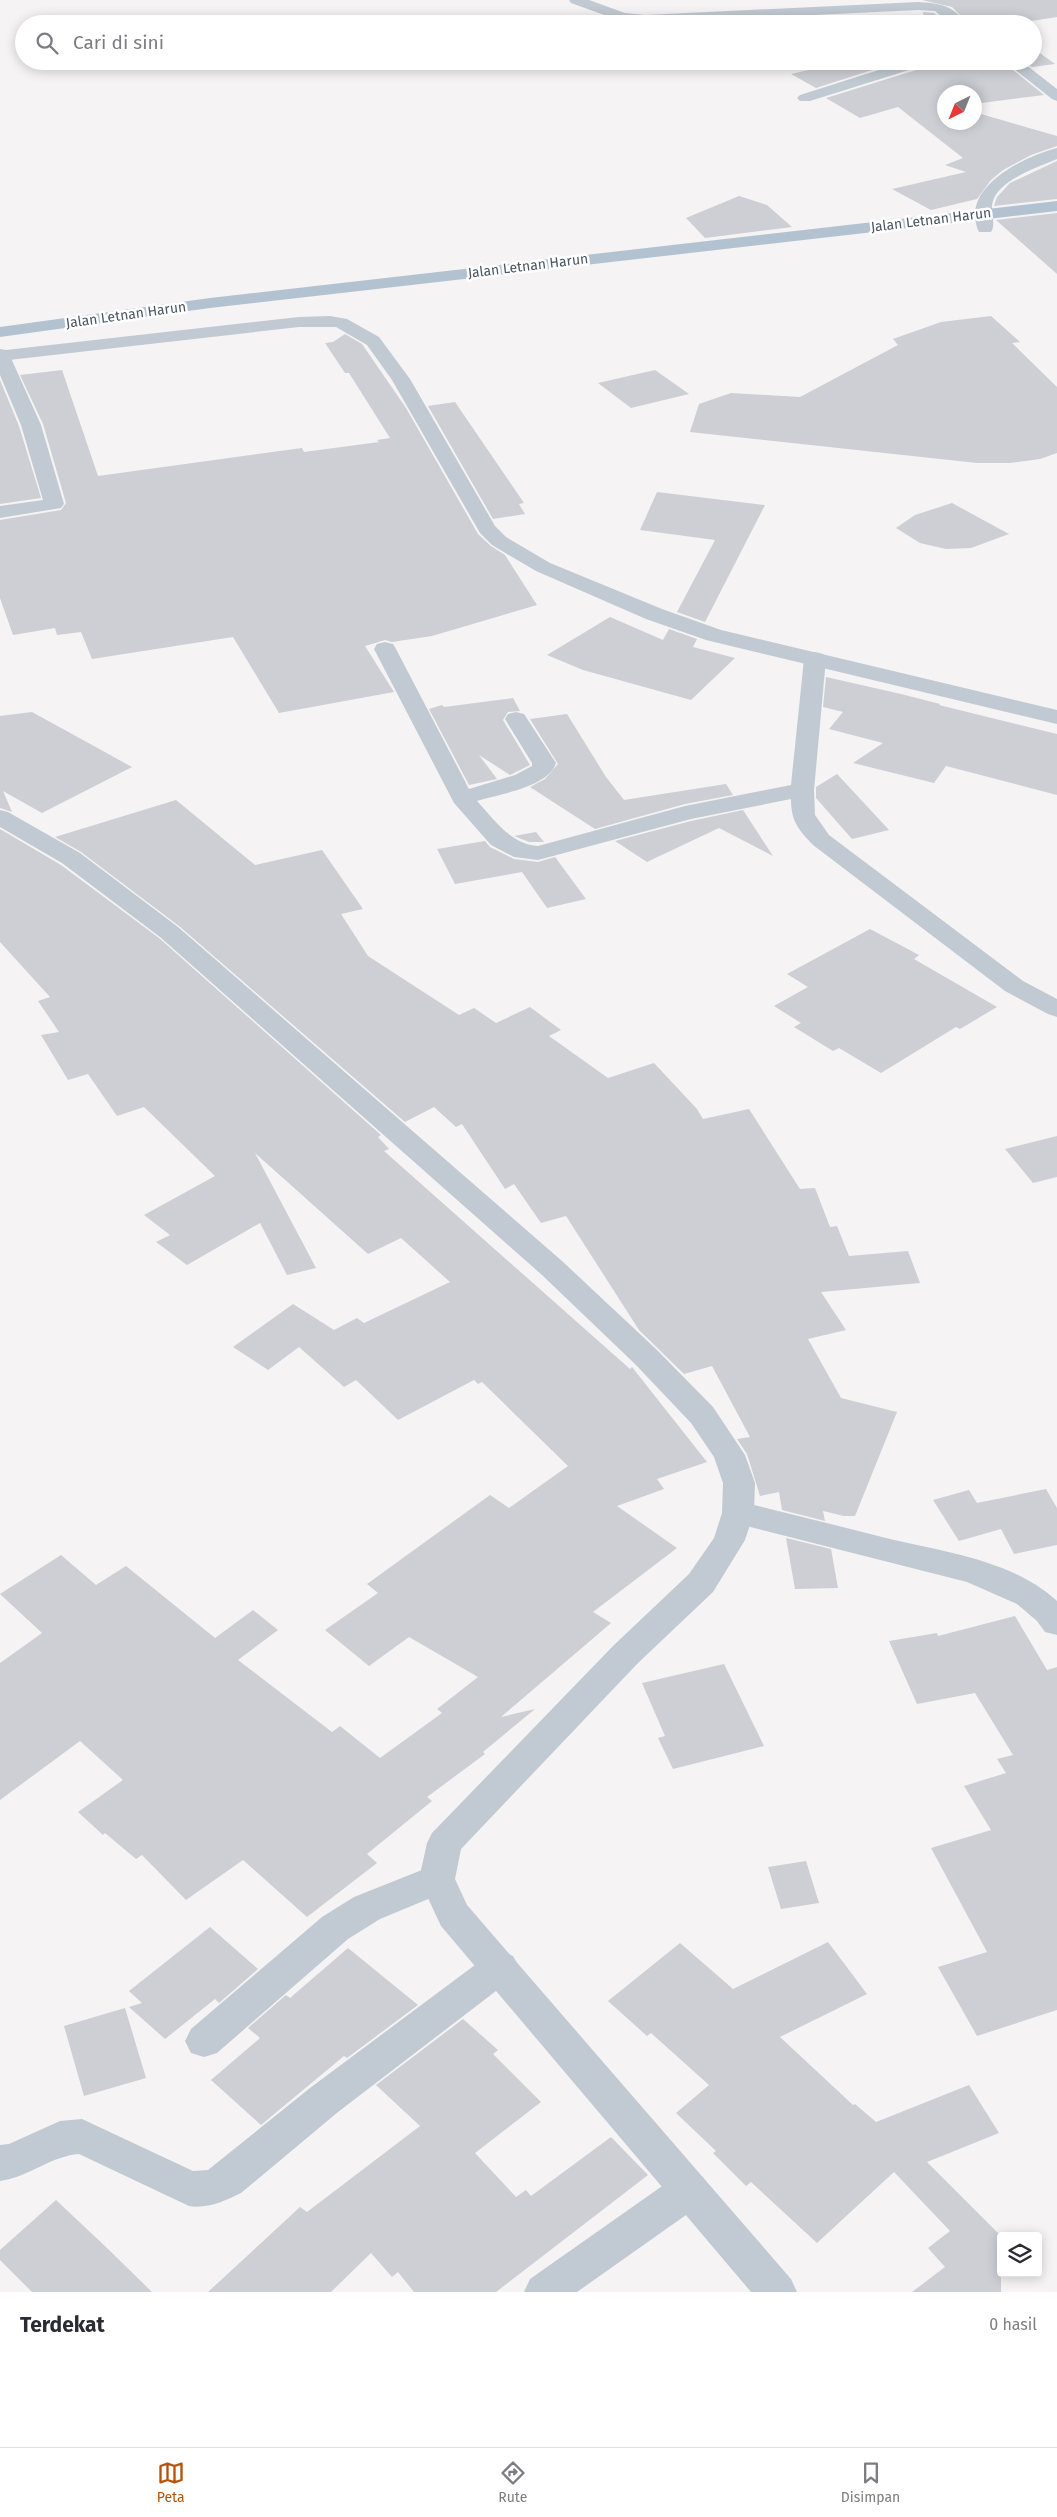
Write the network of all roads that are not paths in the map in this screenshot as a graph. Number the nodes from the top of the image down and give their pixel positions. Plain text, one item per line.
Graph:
1 (576, 0) edge
2 (617, 15) edge
3 (719, 15) edge
4 (953, 15) edge
5 (894, 70) edge
6 (1023, 70) edge
7 (1057, 96) edge
8 (805, 98) dead end
9 (1057, 153) edge
10 (1057, 206) edge
11 (1057, 220) edge
12 (984, 221) junction
13 (0, 332) edge
14 (0, 352) edge
15 (0, 512) edge
16 (386, 649) dead end
17 (814, 659) junction
18 (1057, 717) edge
19 (516, 718) dead end
20 (802, 790) junction
21 (462, 798) junction
22 (0, 817) edge
23 (1057, 1009) edge
24 (738, 1513) junction
25 (1057, 1623) edge
26 (437, 1879) junction
27 (500, 1967) junction
28 (204, 2041) dead end
29 (0, 2162) edge
30 (689, 2190) junction
31 (544, 2292) edge
32 (777, 2292) edge

1 - 2 street
3 - 4 street
5 - 8 street
6 - 7 street
9 - 12 street
10 - 12 main road, Jalan Letnan Harun
11 - 12 main road, Jalan Letnan Harun
12 - 13 main road, Jalan Letnan Harun
12 - 14 main road, Jalan Letnan Harun
14 - 15 street
14 - 17 street
16 - 21 street
17 - 18 street
17 - 20 street
19 - 21 street
20 - 21 street
20 - 23 street
22 - 24 street
24 - 25 street
24 - 26 street
26 - 27 street
26 - 28 street
27 - 29 street
27 - 30 street
30 - 31 street
30 - 32 street

